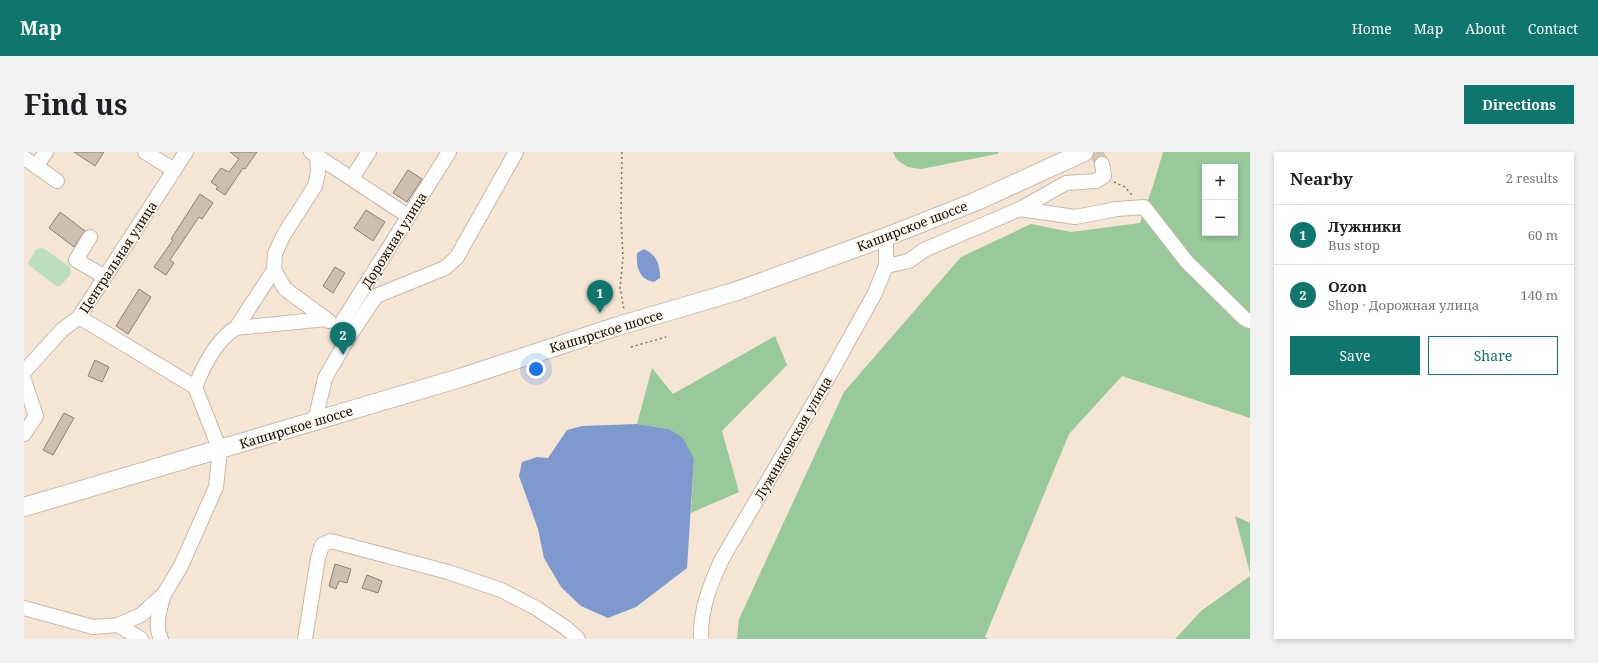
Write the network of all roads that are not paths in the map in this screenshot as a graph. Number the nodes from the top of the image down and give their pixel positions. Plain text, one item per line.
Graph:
1 (46, 152) edge
2 (145, 152) edge
3 (173, 152) edge
4 (186, 152) edge
5 (369, 152) edge
6 (449, 152) edge
7 (516, 152) edge
8 (1084, 152) edge
9 (314, 154) edge
10 (24, 158) edge
11 (36, 166) junction
12 (173, 170) junction
13 (1103, 170) road end
14 (352, 178) junction
15 (57, 181) dead end
16 (1020, 209) junction
17 (408, 216) junction
18 (90, 236) dead end
19 (886, 238) junction
20 (886, 266) junction
21 (274, 270) junction
22 (105, 277) junction
23 (79, 317) junction
24 (326, 319) junction
25 (1250, 321) edge
26 (236, 328) junction
27 (345, 331) junction
28 (24, 372) edge
29 (24, 380) edge
30 (195, 387) junction
31 (315, 420) junction
32 (24, 434) edge
33 (220, 450) junction
34 (24, 507) edge
35 (164, 594) junction
36 (24, 608) edge
37 (118, 625) junction
38 (140, 639) edge
39 (161, 639) edge
40 (305, 639) edge
41 (578, 639) edge
42 (701, 639) edge

1 - 11 street
2 - 12 street
3 - 12 street
4 - 12 street, Центральная улица
5 - 14 street
6 - 17 street, Дорожная улица
7 - 27 street
8 - 19 main road, Каширское шоссе
9 - 14 street
9 - 21 street
10 - 11 street
11 - 15 street
12 - 22 street, Центральная улица
13 - 16 street
14 - 17 street
16 - 20 street
16 - 25 street
17 - 27 street, Дорожная улица
18 - 22 street
19 - 20 street, Лужниковская улица
19 - 31 main road, Каширское шоссе
20 - 42 street, Лужниковская улица
21 - 24 street
21 - 26 street
22 - 23 street, Центральная улица
23 - 28 street, Центральная улица
23 - 30 street
24 - 26 street
24 - 27 street
26 - 30 street
27 - 31 street
29 - 32 street
30 - 33 street
31 - 33 main road, Каширское шоссе
33 - 34 main road, Каширское шоссе
33 - 35 street
35 - 37 street
35 - 39 street
36 - 37 street
37 - 38 street
40 - 41 street

